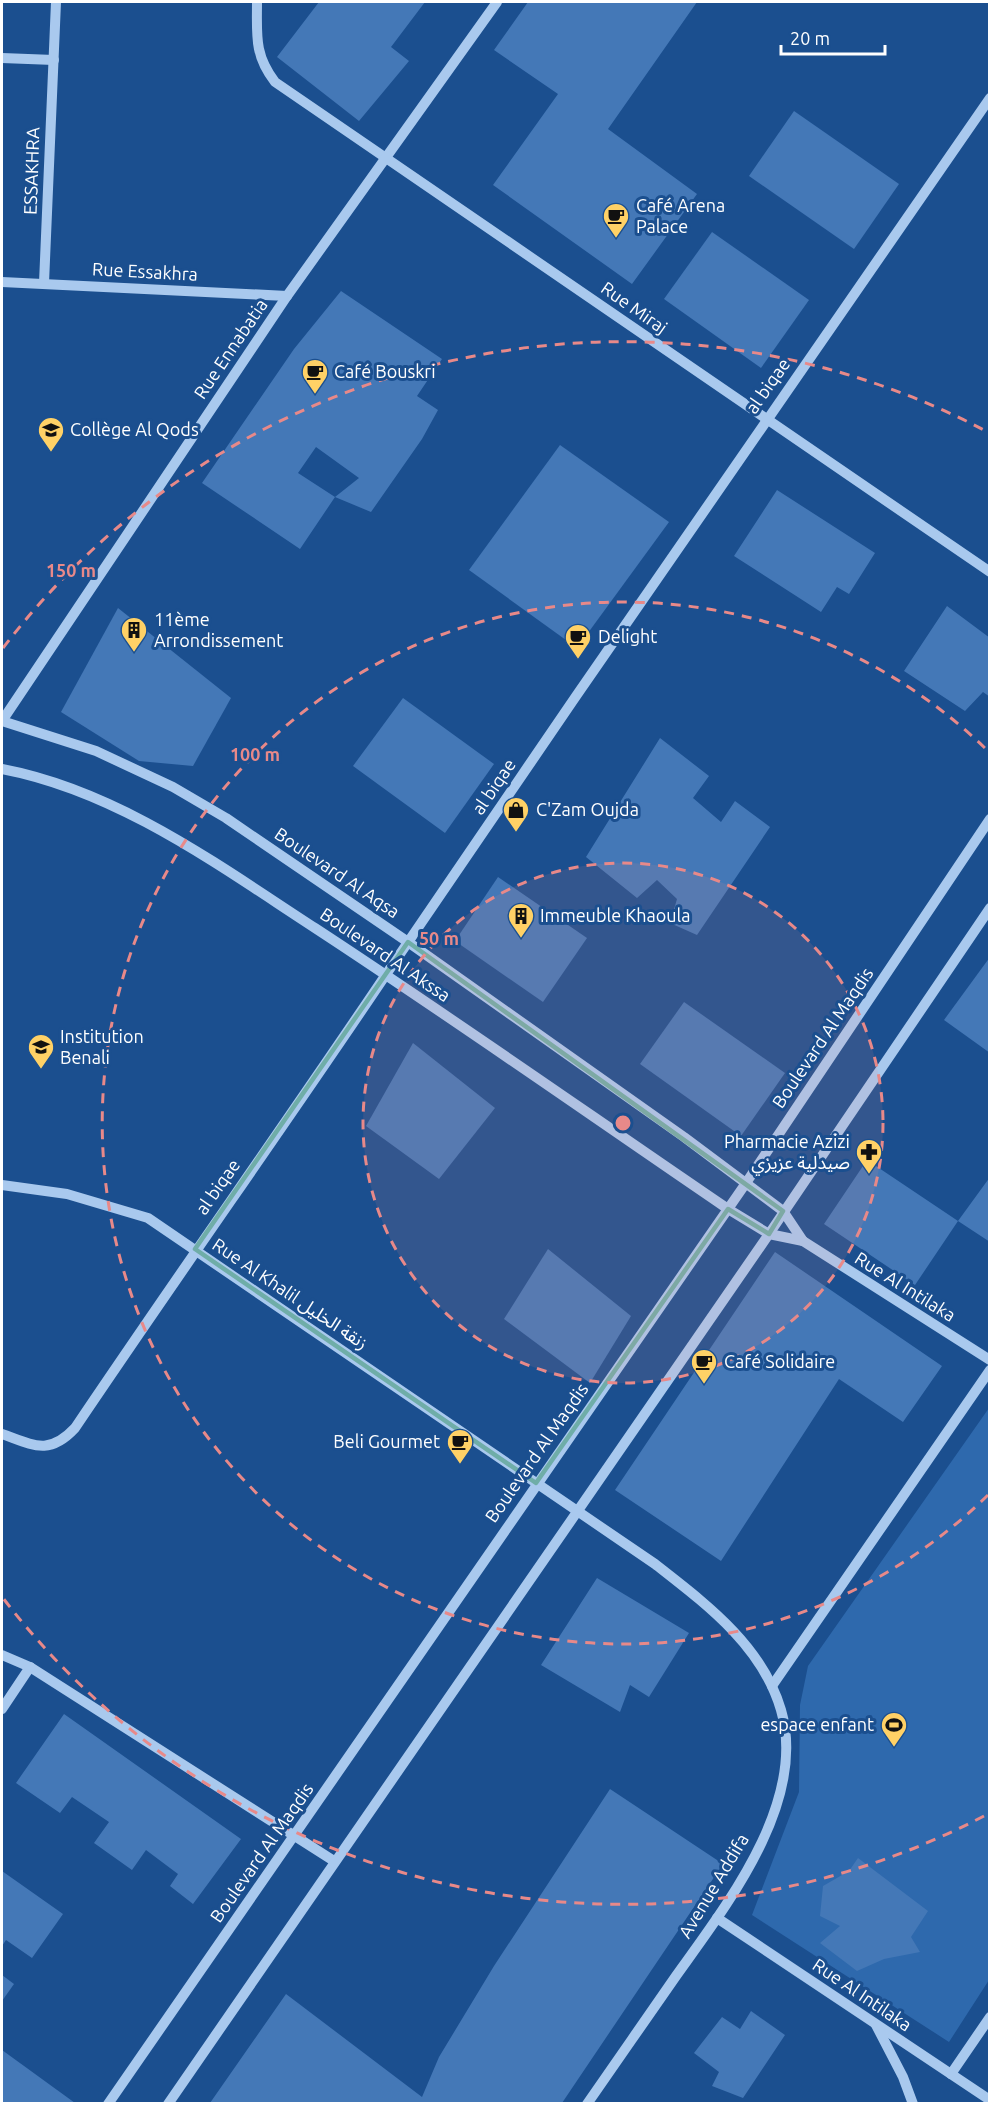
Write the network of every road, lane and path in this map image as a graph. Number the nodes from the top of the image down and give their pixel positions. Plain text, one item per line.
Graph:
1 (56, 2) edge
2 (257, 2) edge
3 (497, 2) edge
4 (2, 58) edge
5 (54, 60) junction
6 (990, 98) edge
7 (387, 157) junction
8 (2, 282) edge
9 (44, 284) junction
10 (287, 296) junction
11 (765, 419) junction
12 (990, 572) edge
13 (2, 721) edge
14 (2, 769) edge
15 (990, 819) edge
16 (990, 908) edge
17 (408, 942) junction
18 (387, 975) junction
19 (746, 1183) junction
20 (2, 1185) edge
21 (728, 1209) junction
22 (783, 1211) junction
23 (769, 1234) junction
24 (803, 1241) junction
25 (195, 1249) junction
26 (990, 1360) edge
27 (990, 1370) edge
28 (2, 1434) edge
29 (537, 1483) junction
30 (576, 1510) junction
31 (2, 1655) edge
32 (30, 1667) junction
33 (772, 1686) junction
34 (2, 1709) edge
35 (295, 1835) junction
36 (334, 1861) junction
37 (717, 1918) junction
38 (990, 2017) edge
39 (875, 2024) junction
40 (951, 2074) junction
41 (990, 2100) edge
42 (108, 2103) edge
43 (168, 2103) edge
44 (587, 2103) edge
45 (913, 2103) edge

1 - 5 street, ESSAKHRA
2 - 7 street, Rue Miraj
3 - 7 street, Rue Ennabatia
4 - 5 street
5 - 9 street, ESSAKHRA
6 - 11 street, al biqae
7 - 10 street, Rue Ennabatia
7 - 11 street, Rue Miraj
8 - 9 street, Rue Essakhra
9 - 10 street, Rue Essakhra
10 - 13 street, Rue Ennabatia
11 - 12 street, Rue Miraj
11 - 17 street, al biqae
13 - 17 street, Boulevard Al Aqsa
14 - 18 street, Boulevard Al Akssa
15 - 19 street, Boulevard Al Maqdis
16 - 22 street
17 - 18 street, al biqae
17 - 19 street, Boulevard Al Aqsa
18 - 21 street, Boulevard Al Akssa
18 - 25 street, al biqae
19 - 21 street, Boulevard Al Maqdis
19 - 22 street, Boulevard Al Aqsa
20 - 25 street, Rue Al Khalil زنقة الخليل
21 - 23 street, Boulevard Al Akssa
21 - 29 street, Boulevard Al Maqdis
22 - 23 street
22 - 24 street, Rue Al Intilaka
23 - 24 street, Rue Al Intilaka
23 - 30 street
24 - 26 street, Rue Al Intilaka
25 - 28 street, al biqae
25 - 29 street, Rue Al Khalil زنقة الخليل
27 - 33 street
29 - 30 street, Avenue Addifa
29 - 35 street, Boulevard Al Maqdis
30 - 33 street, Avenue Addifa
30 - 36 street
31 - 32 street
32 - 34 street
32 - 35 street
33 - 37 street, Avenue Addifa
35 - 36 street
35 - 42 street, Boulevard Al Maqdis
36 - 43 street
37 - 39 street, Rue Al Intilaka
37 - 44 street, Avenue Addifa
38 - 40 street
39 - 40 street, Rue Al Intilaka
39 - 45 street
40 - 41 street, Rue Al Intilaka

